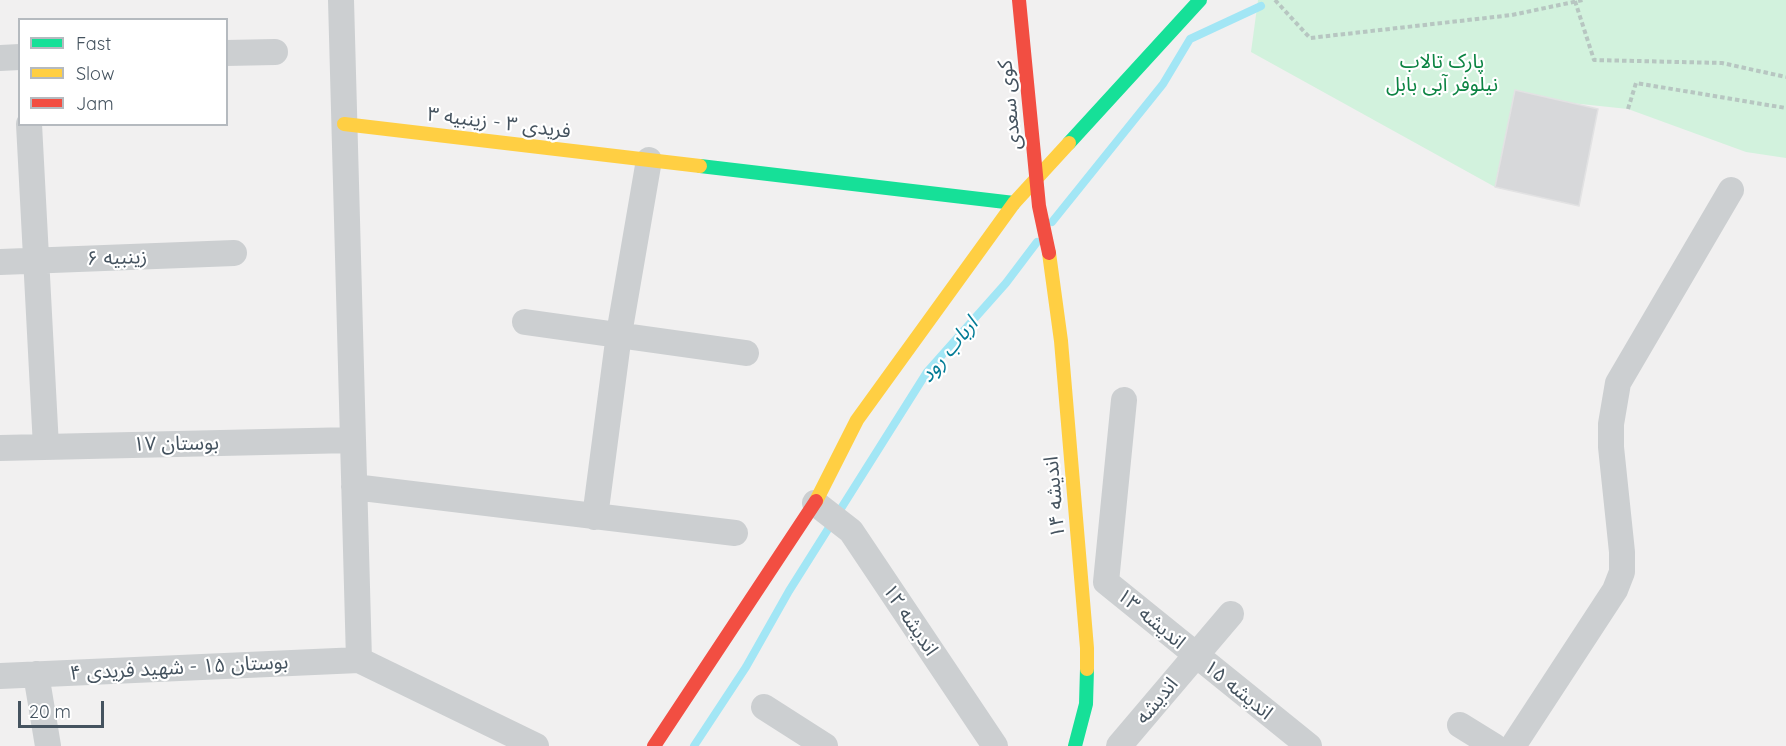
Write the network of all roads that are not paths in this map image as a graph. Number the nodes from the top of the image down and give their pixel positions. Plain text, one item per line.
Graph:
1 (341, 0) edge
2 (1019, 0) edge
3 (1200, 0) edge
4 (275, 52) dead end
5 (228, 53) edge
6 (18, 57) edge
7 (0, 58) edge
8 (344, 124) junction
9 (29, 126) edge
10 (649, 160) junction
11 (1036, 177) junction
12 (1731, 190) dead end
13 (1014, 203) junction
14 (1040, 206) joint
15 (234, 253) dead end
16 (37, 261) junction
17 (0, 262) edge
18 (525, 322) dead end
19 (620, 334) junction
20 (746, 353) dead end
21 (1124, 400) dead end
22 (353, 440) junction
23 (46, 447) junction
24 (0, 448) edge
25 (354, 487) junction
26 (815, 503) junction
27 (595, 517) junction
28 (735, 533) dead end
29 (1231, 614) dead end
30 (1195, 656) junction
31 (359, 660) junction
32 (36, 674) junction
33 (0, 676) edge
34 (764, 707) dead end
35 (1460, 725) dead end
36 (1125, 744) edge
37 (48, 746) edge
38 (536, 746) edge
39 (654, 746) edge
40 (825, 746) edge
41 (995, 746) edge
42 (1075, 746) edge
43 (1309, 746) edge
44 (1494, 746) edge
45 (1513, 746) edge

1 - 8 street
2 - 11 street, کوی سعدی
3 - 11 street
4 - 5 street
6 - 7 street
8 - 10 street, فریدی ۳ - زینبیه ۳
8 - 22 street
9 - 16 street
10 - 13 street, فریدی ۳ - زینبیه ۳
10 - 19 street
11 - 13 street
11 - 14 street, کوی سعدی
12 - 45 street
13 - 26 street
14 - 42 street, اندیشه ۱۴
15 - 16 street, زینبیه ۶
16 - 17 street, زینبیه ۶
16 - 23 street
18 - 19 street
19 - 20 street
19 - 27 street
21 - 30 street, اندیشه ۱۳
22 - 23 street, بوستان ۱۷
22 - 25 street
23 - 24 street, بوستان ۱۷
25 - 27 street
25 - 31 street
26 - 39 street
26 - 41 street, اندیشه ۱۲
27 - 28 street
29 - 30 street, اندیشه
30 - 36 street, اندیشه
30 - 43 street, اندیشه ۱۵
31 - 32 street, بوستان ۱۵ - شهید فریدی ۴
31 - 38 street
32 - 33 street, بوستان ۱۵ - شهید فریدی ۴
32 - 37 street
34 - 40 street
35 - 44 street

